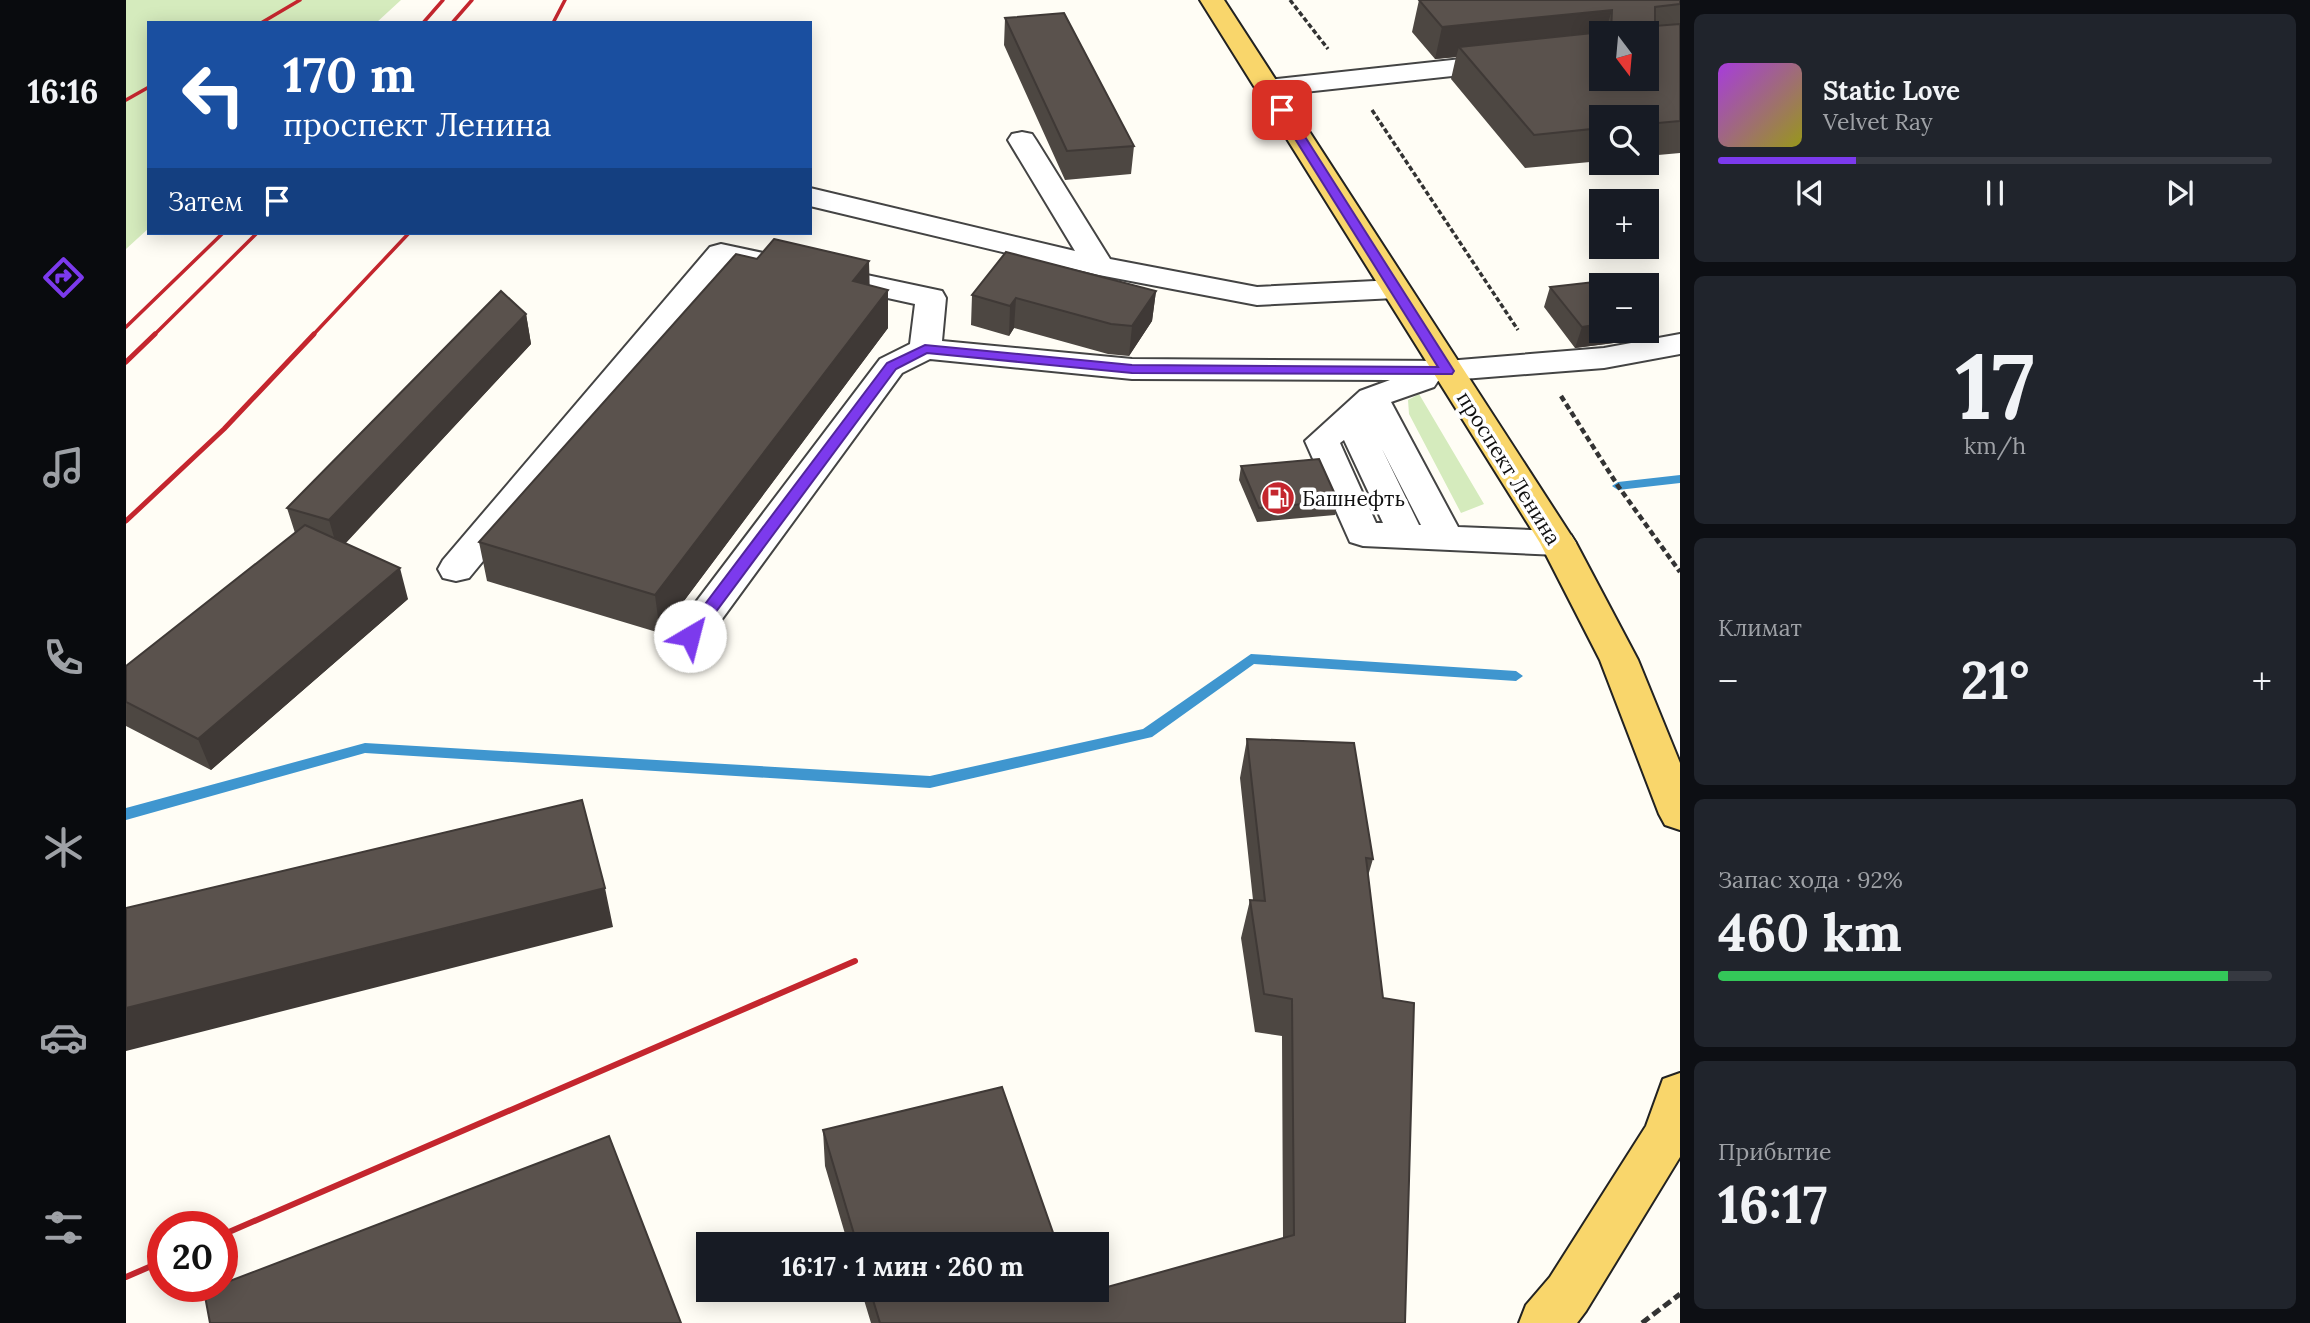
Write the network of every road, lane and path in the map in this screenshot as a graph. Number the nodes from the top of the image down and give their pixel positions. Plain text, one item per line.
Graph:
1 (1212, 0) edge
2 (1290, 0) edge
3 (1589, 53) edge
4 (1352, 78) junction
5 (1268, 88) junction
6 (1021, 140) dead end
7 (812, 197) edge
8 (1099, 266) junction
9 (1395, 289) junction
10 (1680, 344) edge
11 (925, 349) junction
12 (1539, 362) junction
13 (1447, 371) junction
14 (1360, 407) junction
15 (1446, 538) junction
16 (1558, 543) junction
17 (456, 569) dead end
18 (1680, 572) edge
19 (690, 636) dead end
20 (1680, 814) edge
21 (1680, 1094) edge
22 (1680, 1294) edge
23 (1545, 1323) edge
24 (1642, 1323) edge

1 - 5 main road, проспект Ленина
2 - 4 path
3 - 4 lane
4 - 5 lane
4 - 12 path
5 - 9 main road, проспект Ленина
6 - 8 lane
7 - 8 lane
8 - 9 lane
9 - 13 main road, проспект Ленина
10 - 12 lane
11 - 13 lane
11 - 17 lane
11 - 19 lane
12 - 13 lane
12 - 18 path
13 - 14 lane
13 - 16 main road, проспект Ленина
14 - 15 lane
14 - 15 lane
15 - 16 lane
16 - 20 main road, проспект Ленина
21 - 23 main road
22 - 24 path

